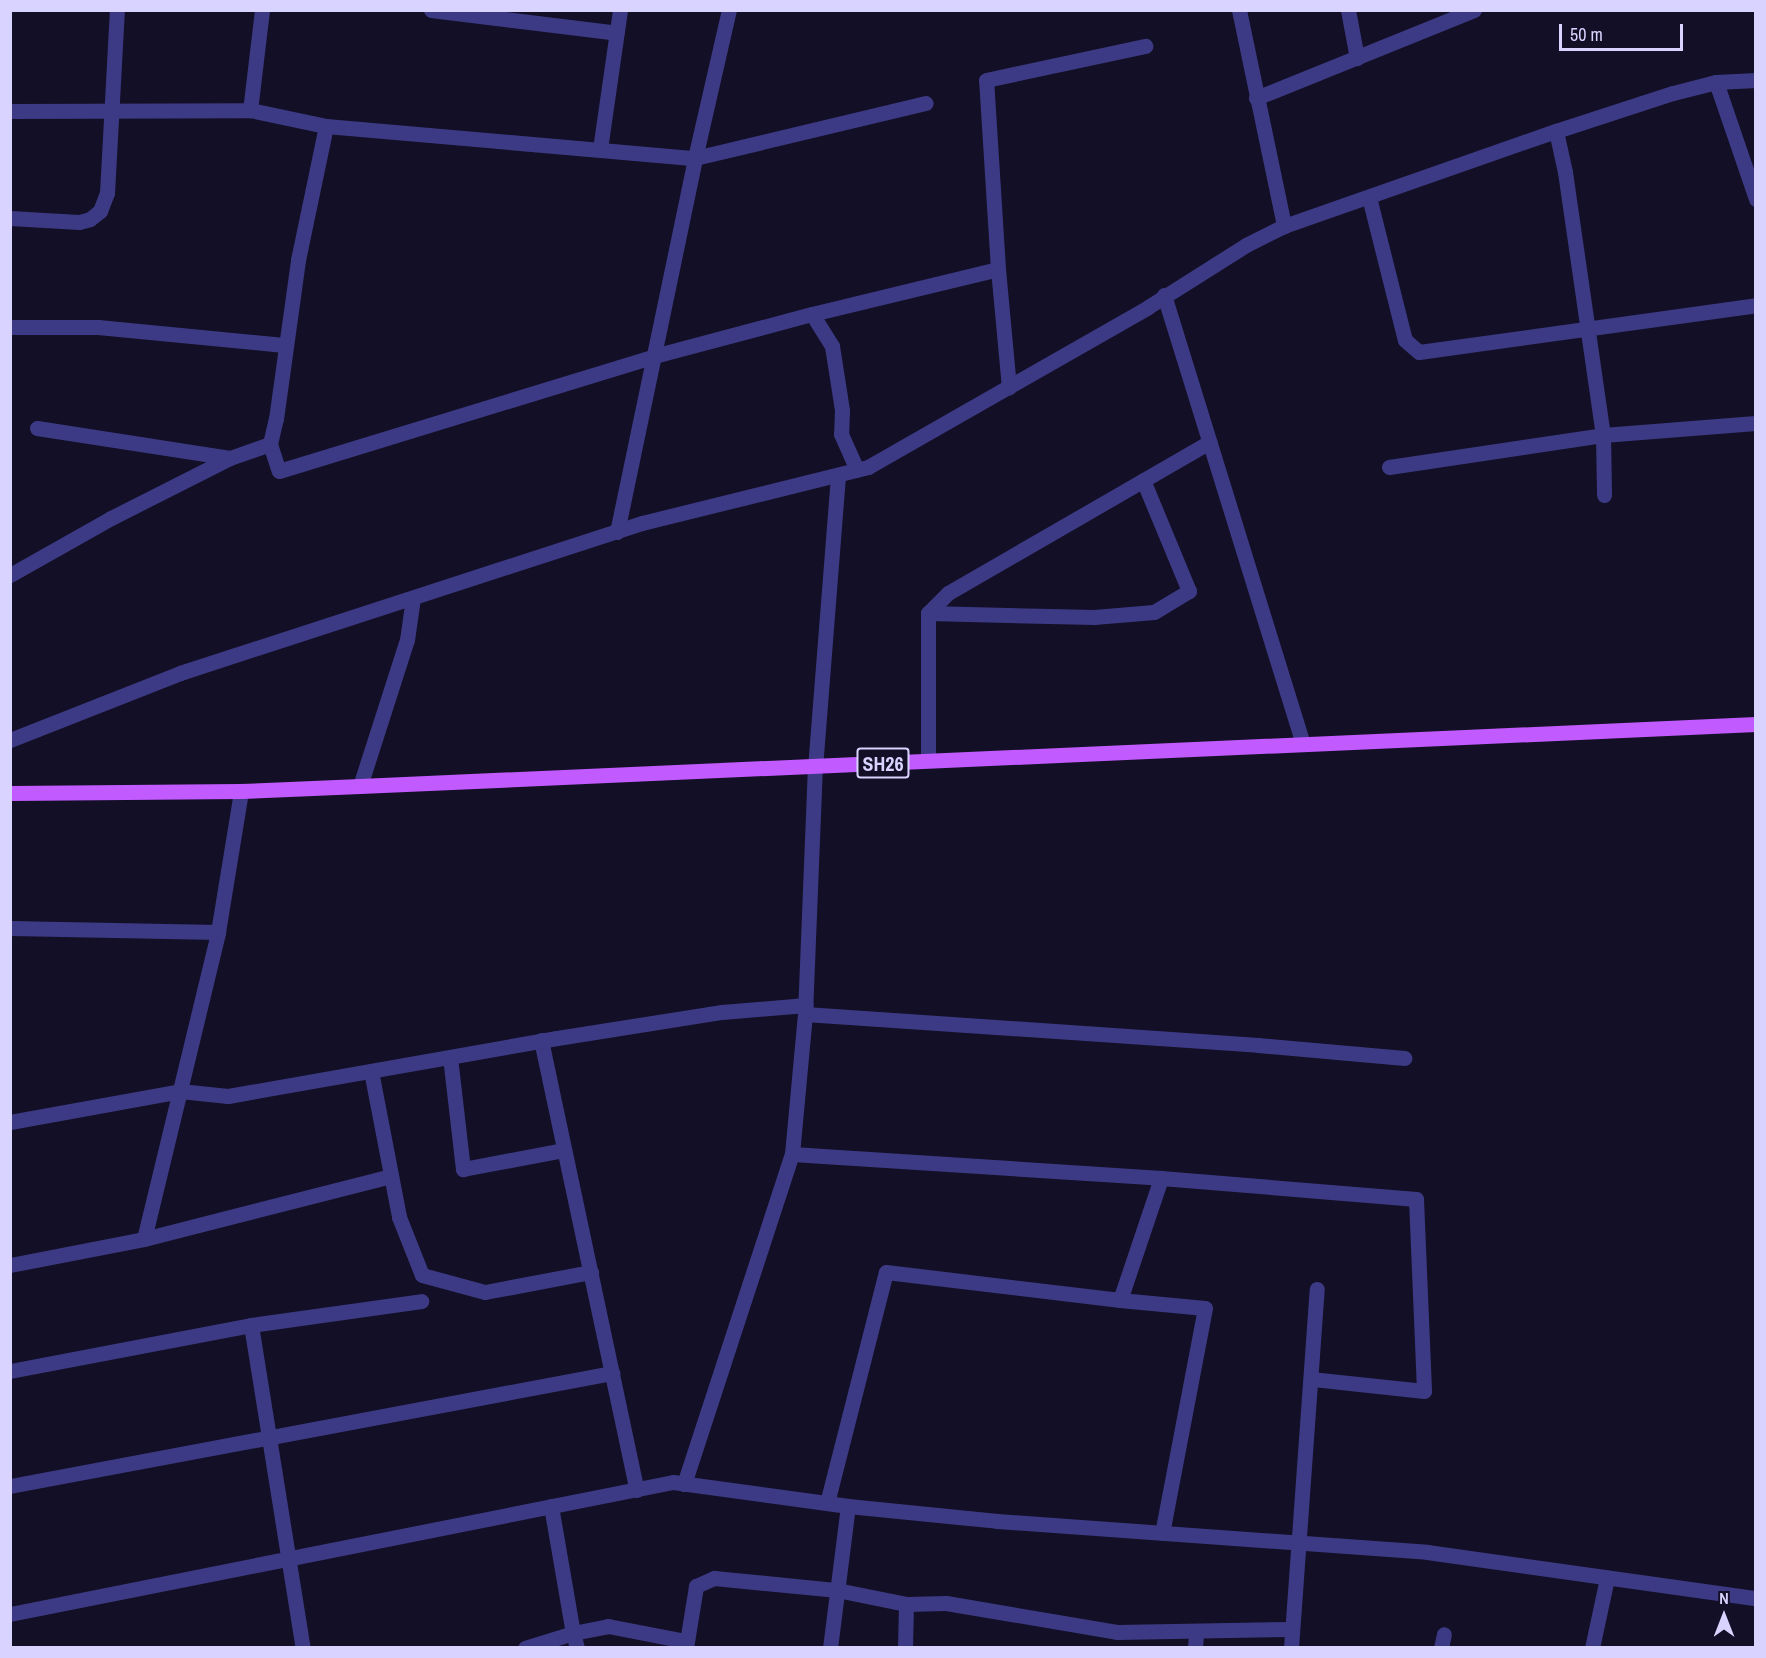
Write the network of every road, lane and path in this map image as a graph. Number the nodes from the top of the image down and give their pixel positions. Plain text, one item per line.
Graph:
1 (117, 10) edge
2 (262, 10) edge
3 (431, 10) edge
4 (620, 10) edge
5 (729, 10) edge
6 (1239, 10) edge
7 (1348, 10) edge
8 (1474, 10) edge
9 (617, 33) junction
10 (1145, 46) dead end
11 (1357, 58) junction
12 (1755, 80) edge
13 (1716, 82) junction
14 (1256, 98) junction
15 (926, 103) dead end
16 (113, 110) junction
17 (250, 110) junction
18 (10, 111) edge
19 (326, 126) junction
20 (1556, 131) junction
21 (600, 149) junction
22 (696, 158) junction
23 (1370, 197) junction
24 (1755, 199) edge
25 (10, 218) edge
26 (1284, 226) junction
27 (998, 269) junction
28 (1164, 295) junction
29 (1755, 305) edge
30 (812, 314) junction
31 (10, 327) edge
32 (1587, 329) junction
33 (284, 345) junction
34 (654, 356) junction
35 (1009, 387) junction
36 (1755, 423) edge
37 (37, 428) dead end
38 (1603, 435) junction
39 (1210, 442) junction
40 (270, 444) junction
41 (230, 458) junction
42 (1389, 467) dead end
43 (857, 470) junction
44 (838, 475) junction
45 (1143, 480) junction
46 (1604, 495) dead end
47 (617, 532) junction
48 (10, 575) edge
49 (412, 598) junction
50 (928, 613) junction
51 (1755, 724) edge
52 (10, 741) edge
53 (1303, 744) junction
54 (928, 760) junction
55 (815, 768) junction
56 (360, 786) junction
57 (241, 791) junction
58 (10, 793) edge
59 (10, 928) edge
60 (218, 932) junction
61 (806, 1009) junction
62 (541, 1040) junction
63 (450, 1057) junction
64 (1404, 1058) dead end
65 (370, 1071) junction
66 (180, 1091) junction
67 (10, 1122) edge
68 (564, 1150) junction
69 (792, 1154) junction
70 (391, 1176) junction
71 (1161, 1178) junction
72 (144, 1239) junction
73 (10, 1265) edge
74 (591, 1272) junction
75 (1317, 1289) dead end
76 (1120, 1300) junction
77 (421, 1302) dead end
78 (251, 1325) junction
79 (10, 1371) edge
80 (612, 1373) junction
81 (1311, 1378) junction
82 (269, 1438) junction
83 (684, 1484) junction
84 (10, 1486) edge
85 (637, 1490) junction
86 (827, 1503) junction
87 (551, 1506) junction
88 (848, 1506) junction
89 (1162, 1533) junction
90 (1298, 1543) junction
91 (288, 1559) junction
92 (1607, 1578) junction
93 (837, 1590) junction
94 (1755, 1598) edge
95 (906, 1604) junction
96 (10, 1614) edge
97 (1291, 1629) junction
98 (575, 1640) edge
99 (1196, 1640) edge
100 (686, 1644) edge
101 (303, 1647) edge
102 (525, 1647) edge
103 (830, 1647) edge
104 (905, 1647) edge
105 (1291, 1647) edge
106 (1592, 1647) edge

1 - 16 street
2 - 17 street
3 - 9 street
4 - 9 street
5 - 22 street
6 - 14 street
7 - 11 street
8 - 11 street
9 - 21 street
10 - 27 street
11 - 14 street
12 - 13 street
13 - 20 street
13 - 24 street
14 - 26 street
15 - 22 street
16 - 17 street
16 - 18 street
16 - 25 street
17 - 19 street
19 - 21 street
19 - 33 street
20 - 23 street
20 - 32 street
21 - 22 street
22 - 34 street
23 - 26 street
23 - 32 street
26 - 28 street
27 - 30 street
27 - 35 street
28 - 35 street
28 - 39 street
29 - 32 street
30 - 34 street
30 - 43 street
31 - 33 street
32 - 38 street
33 - 40 street
34 - 40 street
34 - 47 street
35 - 43 street
36 - 38 street
37 - 41 street
38 - 42 street
38 - 46 street
39 - 45 street
39 - 53 street
40 - 41 street
41 - 48 street
43 - 44 street
44 - 47 street
44 - 55 street
45 - 50 street
45 - 50 street
47 - 49 street
49 - 52 street
49 - 56 street
50 - 54 street
51 - 53 main road, SH26
53 - 54 main road, SH26
54 - 55 main road, SH26
55 - 56 main road, SH26
55 - 61 street
56 - 57 main road, SH26
57 - 58 main road, SH26
57 - 60 street
59 - 60 street
60 - 66 street
61 - 62 street
61 - 64 street
61 - 69 street
62 - 63 street
62 - 68 street
63 - 65 street
63 - 68 street
65 - 66 street
65 - 70 street
66 - 67 street
66 - 72 street
68 - 74 street
69 - 71 street
69 - 83 street
70 - 72 street
70 - 74 street
71 - 76 street
71 - 81 street
72 - 73 street
74 - 80 street
75 - 81 street
76 - 86 street
76 - 89 street
77 - 78 street
78 - 79 street
78 - 82 street
80 - 82 street
80 - 85 street
81 - 90 street
82 - 84 street
82 - 91 street
83 - 85 street
83 - 86 street
85 - 87 street
86 - 88 street
87 - 91 street
87 - 98 street
88 - 89 street
88 - 93 street
89 - 90 street
90 - 92 street
90 - 97 street
91 - 96 street
91 - 101 street
92 - 94 street
92 - 106 street
93 - 95 street
93 - 100 street
93 - 103 street
95 - 99 street
95 - 104 street
97 - 99 street
97 - 105 street
98 - 100 street
98 - 102 street

